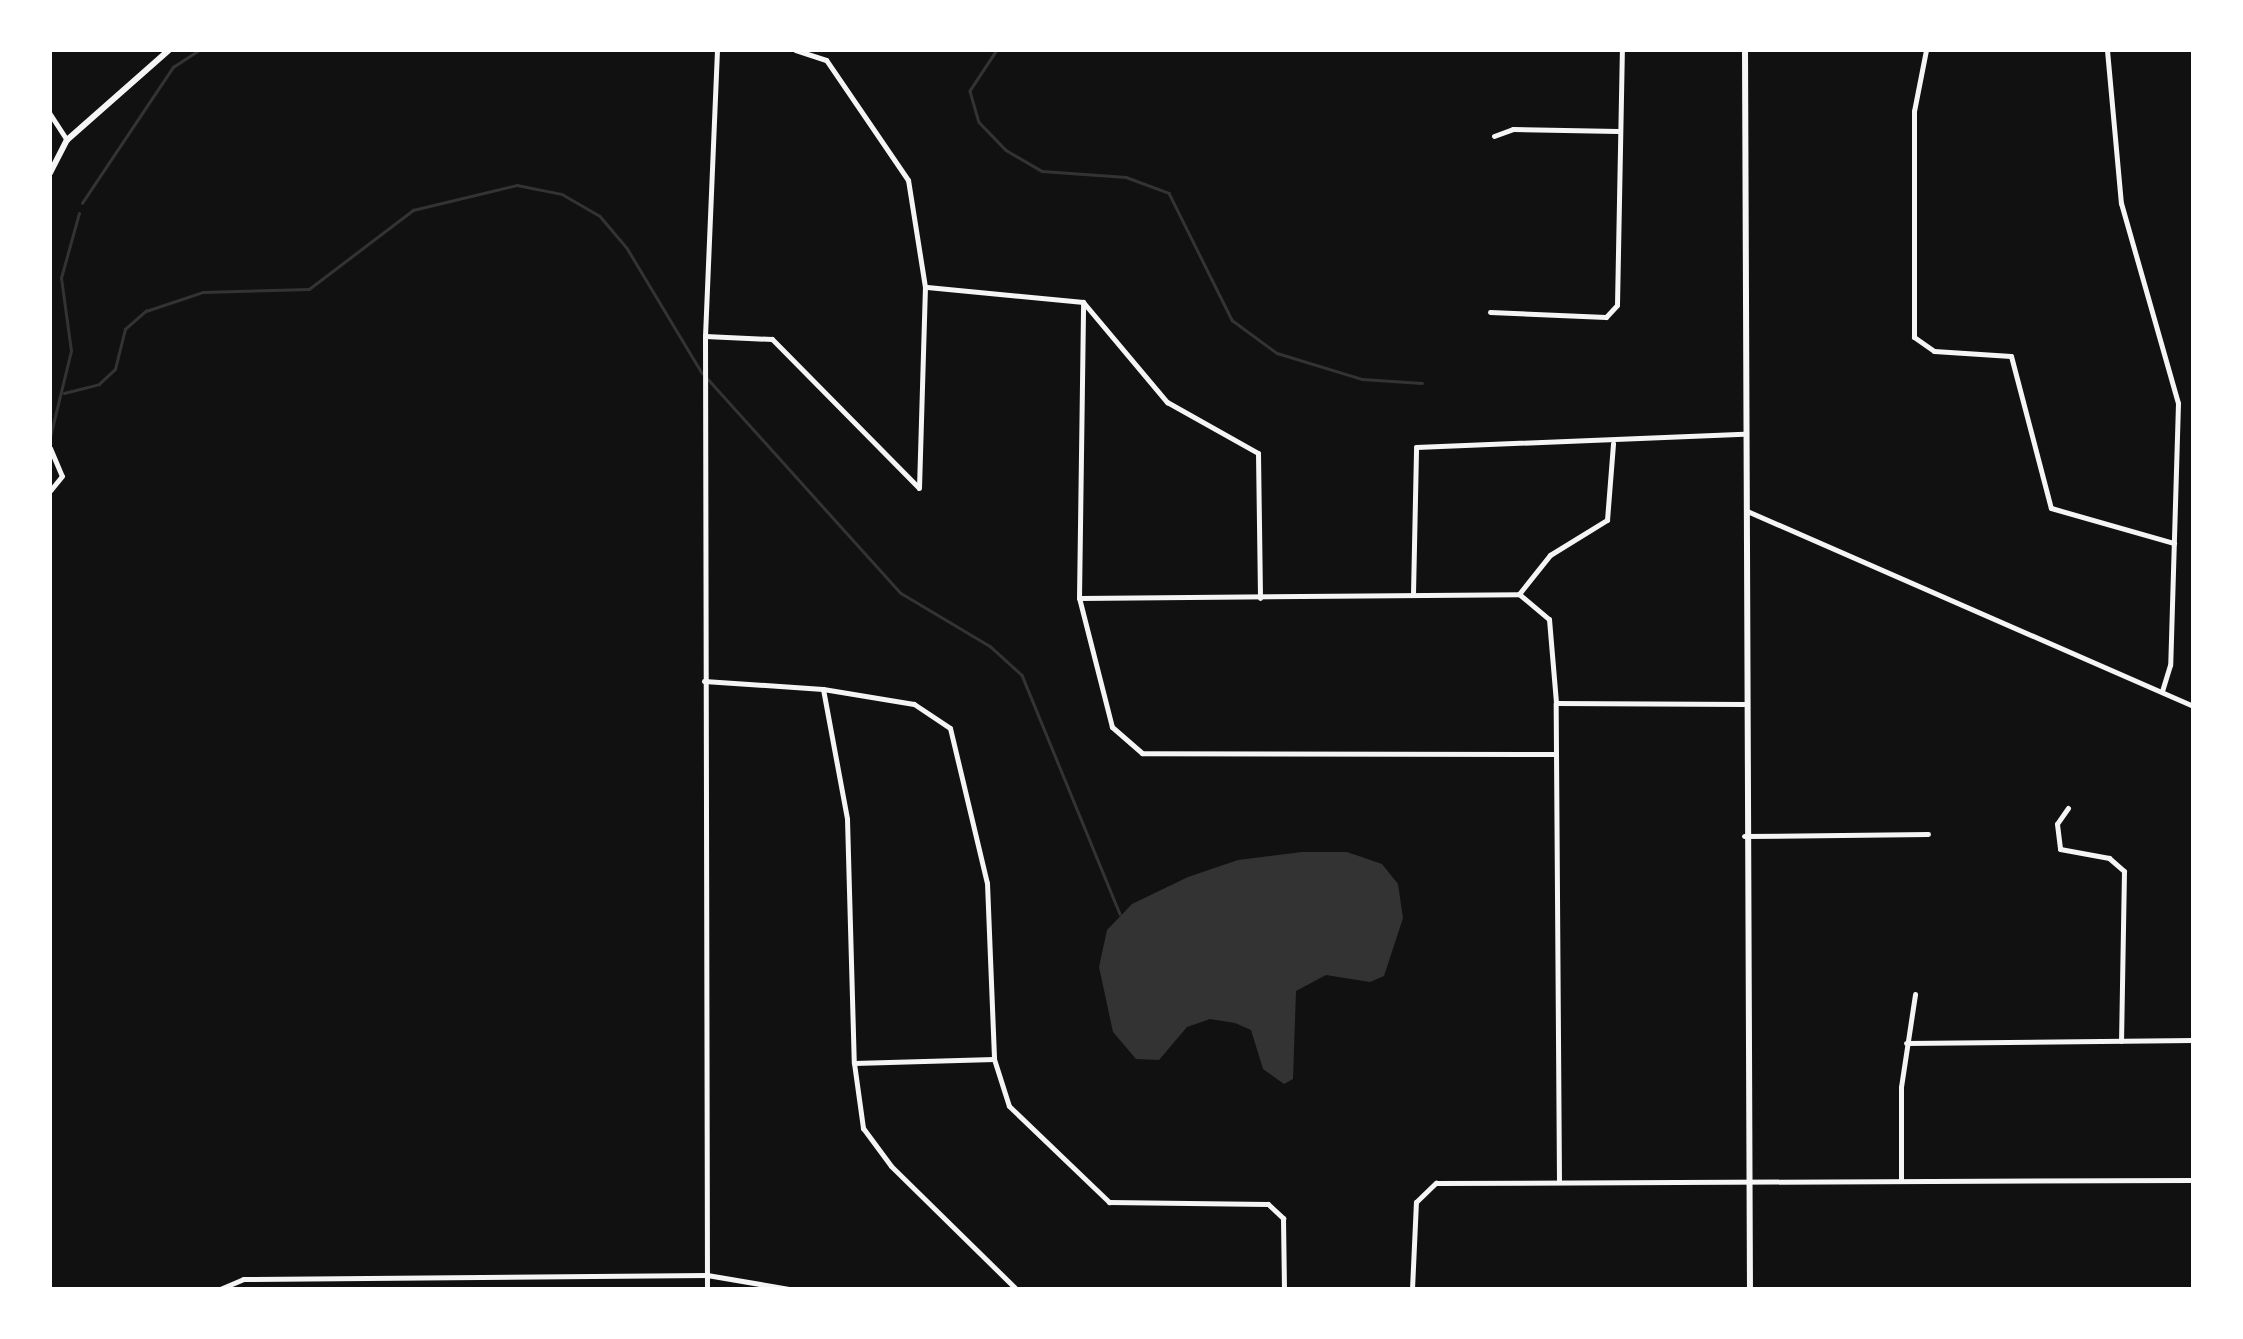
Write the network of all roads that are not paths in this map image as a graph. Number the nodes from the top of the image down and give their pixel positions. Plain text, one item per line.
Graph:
1 (168, 50) edge
2 (717, 50) edge
3 (796, 50) edge
4 (1622, 50) edge
5 (1744, 50) edge
6 (1926, 50) edge
7 (2106, 50) edge
8 (50, 114) edge
9 (1618, 130) junction
10 (1494, 136) dead end
11 (68, 140) junction
12 (50, 173) edge
13 (926, 287) junction
14 (1082, 302) junction
15 (1490, 312) dead end
16 (706, 336) junction
17 (1744, 434) junction
18 (1612, 443) junction
19 (50, 448) edge
20 (50, 491) edge
21 (1744, 510) junction
22 (2174, 543) junction
23 (1413, 594) junction
24 (1519, 594) junction
25 (1078, 598) junction
26 (1260, 598) junction
27 (704, 682) junction
28 (824, 688) junction
29 (2162, 691) junction
30 (1556, 703) junction
31 (1744, 704) junction
32 (2193, 706) edge
33 (1556, 754) junction
34 (2068, 808) dead end
35 (1928, 834) dead end
36 (1744, 836) junction
37 (1915, 994) dead end
38 (2193, 1040) edge
39 (2121, 1041) junction
40 (1906, 1043) junction
41 (994, 1058) junction
42 (854, 1063) junction
43 (2193, 1180) edge
44 (1901, 1181) junction
45 (1558, 1182) junction
46 (1750, 1182) junction
47 (707, 1275) junction
48 (220, 1289) edge
49 (707, 1289) edge
50 (789, 1289) edge
51 (1016, 1289) edge
52 (1284, 1289) edge
53 (1412, 1289) edge
54 (1750, 1289) edge

1 - 11 street
2 - 16 street
3 - 13 street
4 - 9 street
5 - 17 street
6 - 22 street
7 - 22 street
8 - 11 street
9 - 10 street
9 - 15 street
11 - 12 street
13 - 14 street
13 - 16 street
14 - 25 street
14 - 26 street
16 - 27 street
17 - 18 street
17 - 21 street
18 - 23 street
18 - 24 street
19 - 20 street
21 - 29 street
21 - 31 street
22 - 29 street
23 - 24 street
23 - 26 street
24 - 30 street
25 - 26 street
25 - 33 street
27 - 28 street
27 - 47 street
28 - 41 street
28 - 42 street
29 - 32 street
30 - 31 street
30 - 33 street
31 - 36 street
33 - 45 street
34 - 39 street
35 - 36 street
36 - 46 street
37 - 40 street
38 - 39 street
39 - 40 street
40 - 44 street
41 - 42 street
41 - 52 street
42 - 51 street
43 - 44 street
44 - 46 street
45 - 46 street
45 - 53 street
46 - 54 street
47 - 48 street
47 - 49 street
47 - 50 street

